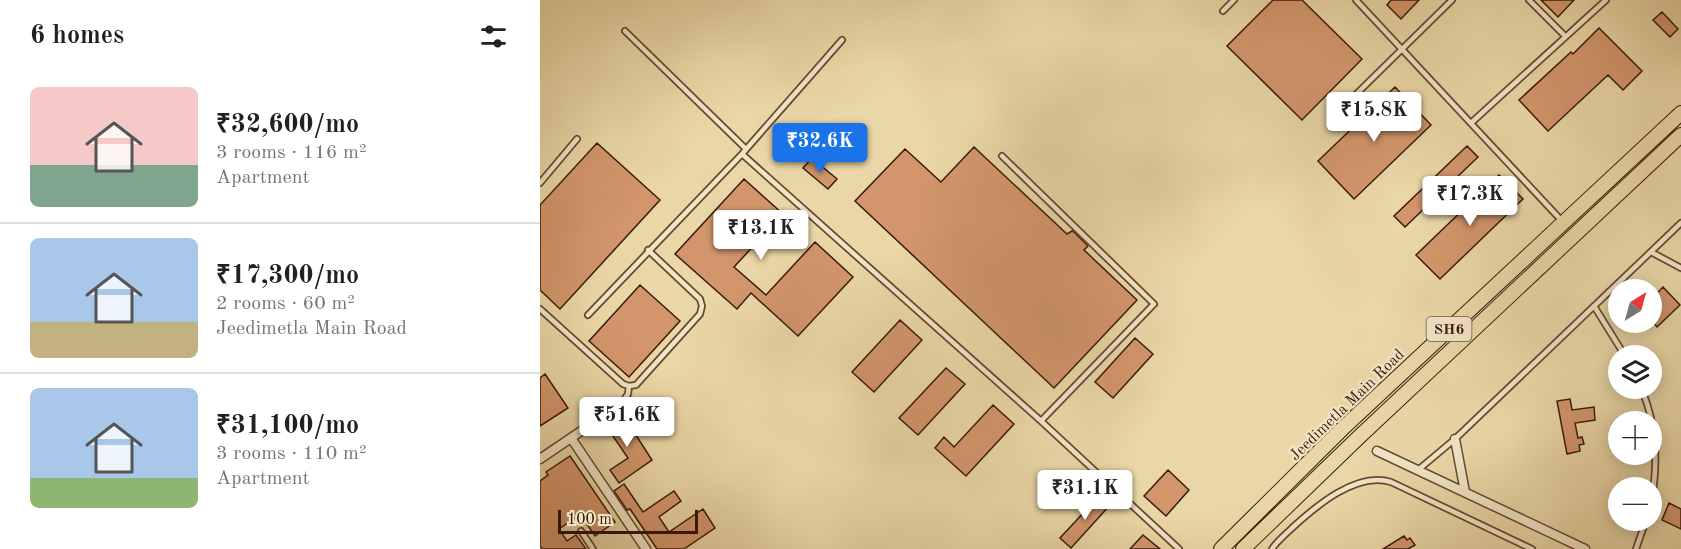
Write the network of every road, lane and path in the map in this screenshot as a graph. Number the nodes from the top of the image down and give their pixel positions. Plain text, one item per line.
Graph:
1 (1234, 0) edge
2 (1356, 0) edge
3 (1452, 0) edge
4 (1529, 0) edge
5 (1606, 0) edge
6 (1224, 10) dead end
7 (625, 31) dead end
8 (1565, 36) junction
9 (842, 40) dead end
10 (1403, 50) junction
11 (1681, 113) edge
12 (1332, 118) dead end
13 (1471, 123) junction
14 (1681, 135) edge
15 (577, 139) dead end
16 (744, 151) junction
17 (1002, 156) dead end
18 (540, 183) edge
19 (1563, 222) junction
20 (1681, 223) edge
21 (648, 250) junction
22 (1651, 252) junction
23 (1681, 268) edge
24 (1594, 306) junction
25 (540, 309) edge
26 (588, 315) dead end
27 (1618, 345) edge
28 (629, 386) junction
29 (1646, 399) edge
30 (621, 404) joint
31 (1041, 421) junction
32 (571, 438) junction
33 (1455, 439) junction
34 (1377, 451) dead end
35 (540, 459) edge
36 (1418, 470) junction
37 (1654, 477) edge
38 (1466, 492) junction
39 (581, 531) dead end
40 (1642, 531) edge
41 (593, 549) edge
42 (646, 549) edge
43 (1179, 549) edge
44 (1221, 549) edge
45 (1243, 549) edge
46 (1272, 549) edge
47 (1532, 549) edge
48 (1585, 549) edge
49 (1636, 549) edge

1 - 6 lane
2 - 10 lane
3 - 10 lane
4 - 8 lane
5 - 8 lane
7 - 16 lane
8 - 13 lane
9 - 16 lane
10 - 12 lane
10 - 13 lane
11 - 19 main road, Jeedimetla Main Road / SH6
13 - 19 lane
14 - 45 main road, Jeedimetla Main Road / SH6
15 - 18 lane
16 - 21 lane
16 - 31 lane
17 - 31 lane
19 - 44 main road, Jeedimetla Main Road / SH6
20 - 22 lane
21 - 26 lane
21 - 28 lane
22 - 23 lane
22 - 24 lane
24 - 27 lane
24 - 33 lane
25 - 28 lane
28 - 30 lane
29 - 37 lane
30 - 32 street
31 - 43 lane
32 - 35 street
32 - 42 street
33 - 36 lane
33 - 38 street
34 - 36 street
36 - 38 street
38 - 48 street
39 - 41 lane
40 - 49 lane
46 - 47 lane

